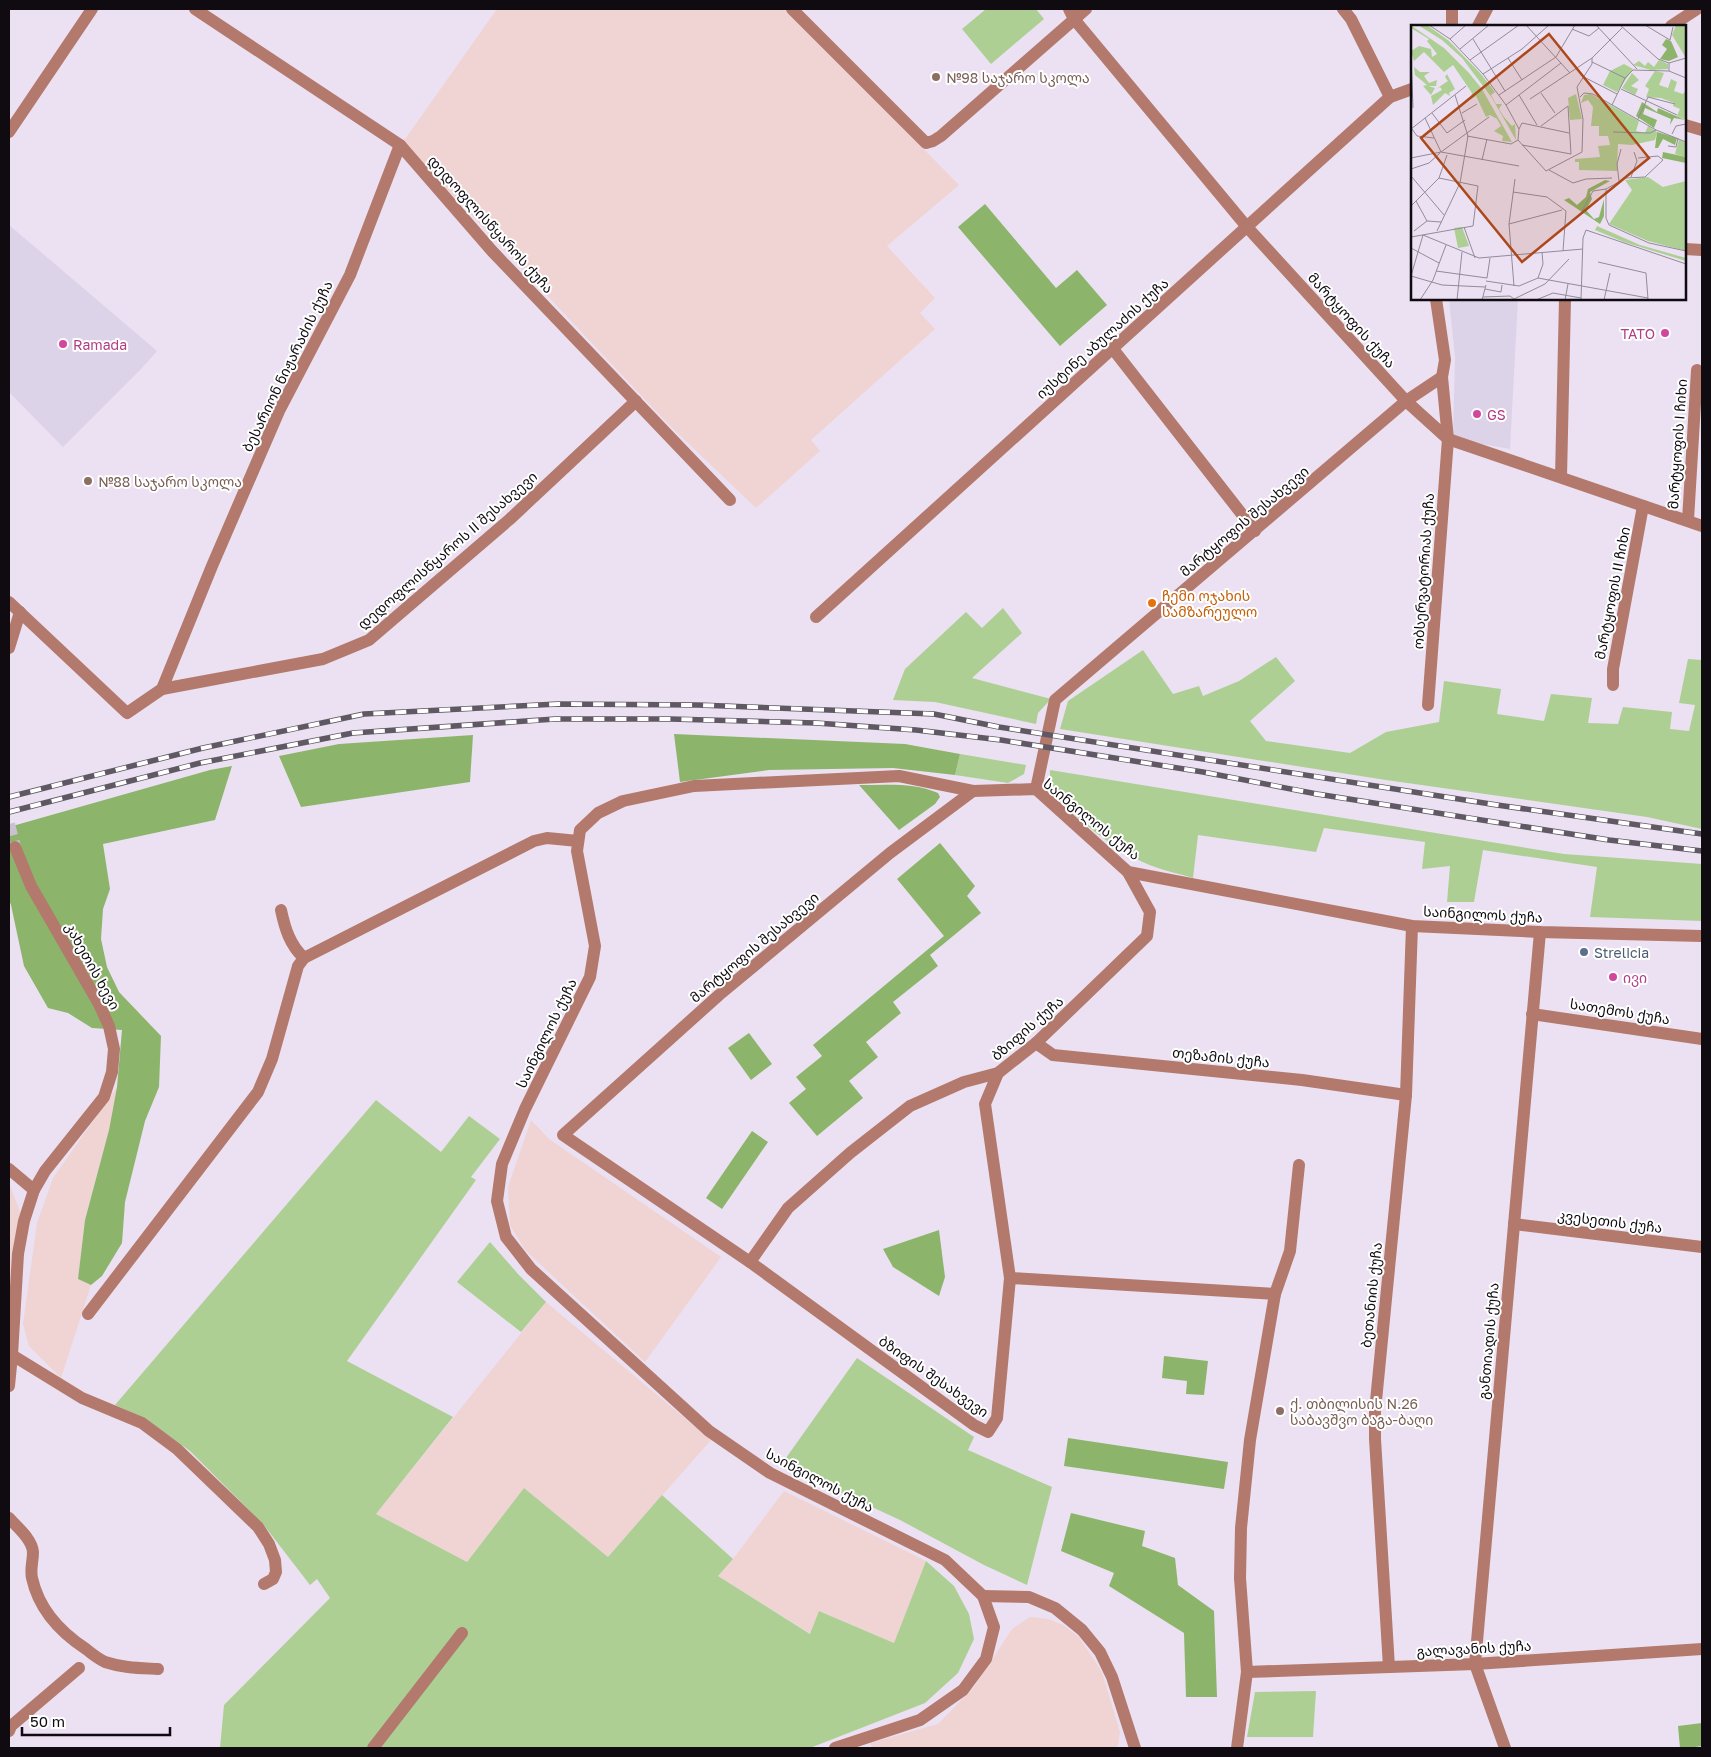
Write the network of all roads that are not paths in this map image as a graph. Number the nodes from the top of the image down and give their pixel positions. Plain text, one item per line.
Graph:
1 (92, 9) edge
2 (195, 9) edge
3 (792, 9) edge
4 (1086, 9) edge
5 (1343, 9) edge
6 (1452, 9) edge
7 (1487, 9) edge
8 (1697, 9) edge
9 (1071, 14) edge
10 (1452, 25) edge
11 (1479, 25) edge
12 (1673, 25) edge
13 (1411, 89) edge
14 (1390, 98) junction
15 (1686, 125) edge
16 (1702, 130) edge
17 (9, 132) edge
18 (400, 145) junction
19 (1247, 227) junction
20 (1686, 249) edge
21 (1702, 250) edge
22 (1436, 300) edge
23 (1565, 300) edge
24 (1113, 349) junction
25 (1697, 370) dead end
26 (1442, 377) junction
27 (636, 401) junction
28 (1406, 401) junction
29 (1448, 439) junction
30 (1561, 478) junction
31 (730, 500) dead end
32 (1643, 506) junction
33 (1688, 520) junction
34 (1702, 526) edge
35 (1255, 531) junction
36 (9, 602) edge
37 (20, 612) junction
38 (816, 617) dead end
39 (9, 648) edge
40 (1613, 685) dead end
41 (162, 689) junction
42 (1428, 705) dead end
43 (1036, 789) junction
44 (973, 790) junction
45 (578, 841) junction
46 (14, 847) tunnel mouth
47 (1128, 872) junction
48 (281, 910) dead end
49 (1412, 926) junction
50 (1540, 932) junction
51 (1702, 936) edge
52 (304, 958) junction
53 (1532, 1014) junction
54 (1702, 1039) edge
55 (1036, 1043) junction
56 (998, 1074) junction
57 (1406, 1095) junction
58 (563, 1135) joint
59 (1299, 1165) dead end
60 (9, 1168) edge
61 (34, 1190) junction
62 (1514, 1224) junction
63 (1702, 1247) edge
64 (750, 1262) junction
65 (1010, 1278) junction
66 (1275, 1294) junction
67 (88, 1314) dead end
68 (12, 1355) junction
69 (9, 1386) edge
70 (9, 1518) edge
71 (264, 1584) dead end
72 (983, 1596) junction
73 (462, 1633) dead end
74 (1702, 1649) edge
75 (1475, 1664) junction
76 (1389, 1667) junction
77 (79, 1668) dead end
78 (158, 1669) dead end
79 (1247, 1672) junction
80 (9, 1732) edge
81 (374, 1748) edge
82 (835, 1748) edge
83 (1134, 1748) edge
84 (1237, 1748) edge
85 (1505, 1748) edge

1 - 17 street
2 - 18 street, დედოფლისწყაროს ქუჩა
3 - 9 street
4 - 9 street
5 - 14 street
6 - 10 street
7 - 11 street
8 - 12 street
9 - 19 street, მარტყოფის ქუჩა
13 - 14 street, იუსტინე აბულაძის ქუჩა
14 - 19 street, იუსტინე აბულაძის ქუჩა
15 - 16 street
18 - 27 street, დედოფლისწყაროს ქუჩა
18 - 41 street, ბესარიონ ნიჟარაძის ქუჩა
19 - 24 street, იუსტინე აბულაძის ქუჩა
19 - 28 street, მარტყოფის ქუჩა
20 - 21 street
22 - 26 street, ობსერვატორიას ქუჩა
23 - 30 street
24 - 35 street
24 - 38 street, იუსტინე აბულაძის ქუჩა
25 - 33 street, მარტყოფის I ჩიხი
26 - 28 street, მარტყოფის შესახვევი
26 - 29 street, ობსერვატორიას ქუჩა
27 - 31 street, დედოფლისწყაროს ქუჩა
27 - 41 street, დედოფლისწყაროს II შესახვევი
28 - 29 street, მარტყოფის ქუჩა
28 - 35 street, მარტყოფის შესახვევი
29 - 30 street, მარტყოფის ქუჩა
29 - 42 street, ობსერვატორიას ქუჩა
30 - 32 street, მარტყოფის ქუჩა
32 - 33 street, მარტყოფის ქუჩა
32 - 40 street, მარტყოფის II ჩიხი
33 - 34 street, მარტყოფის ქუჩა
35 - 43 street, მარტყოფის შესახვევი
36 - 37 street
37 - 39 street
37 - 41 street
43 - 44 street, საინგილოს ქუჩა
43 - 47 street, საინგილოს ქუჩა
44 - 45 street, საინგილოს ქუჩა
44 - 58 street, მარტყოფის შესახვევი
45 - 52 street
45 - 72 street, საინგილოს ქუჩა
46 - 61 street, კახეთის ხევი
47 - 49 street, საინგილოს ქუჩა
47 - 55 street, ბზიფის ქუჩა
48 - 52 street
49 - 50 street, საინგილოს ქუჩა
49 - 57 street, ბეთანიის ქუჩა
50 - 51 street, საინგილოს ქუჩა
50 - 53 street, განთიადის ქუჩა
52 - 67 street
53 - 54 street, სათემოს ქუჩა
53 - 62 street, განთიადის ქუჩა
55 - 56 street, ბზიფის ქუჩა
55 - 57 street, თეზამის ქუჩა
56 - 64 street, ბზიფის ქუჩა
56 - 65 street, ბზიფის შესახვევი
57 - 76 street, ბეთანიის ქუჩა
58 - 64 street, ბზიფის შესახვევი
59 - 66 street
60 - 61 street
61 - 68 street, კახეთის ხევი
62 - 63 street, კვესეთის ქუჩა
62 - 75 street, განთიადის ქუჩა
64 - 65 street, ბზიფის შესახვევი
65 - 66 street
66 - 79 street
68 - 69 street, კახეთის ხევი
68 - 71 street
70 - 78 street
72 - 82 street, საინგილოს ქუჩა
72 - 83 street
73 - 81 street
74 - 75 street, გალავანის ქუჩა
75 - 76 street, გალავანის ქუჩა
75 - 85 street, განთიადის ქუჩა
76 - 79 street, გალავანის ქუჩა
77 - 80 street
79 - 84 street

